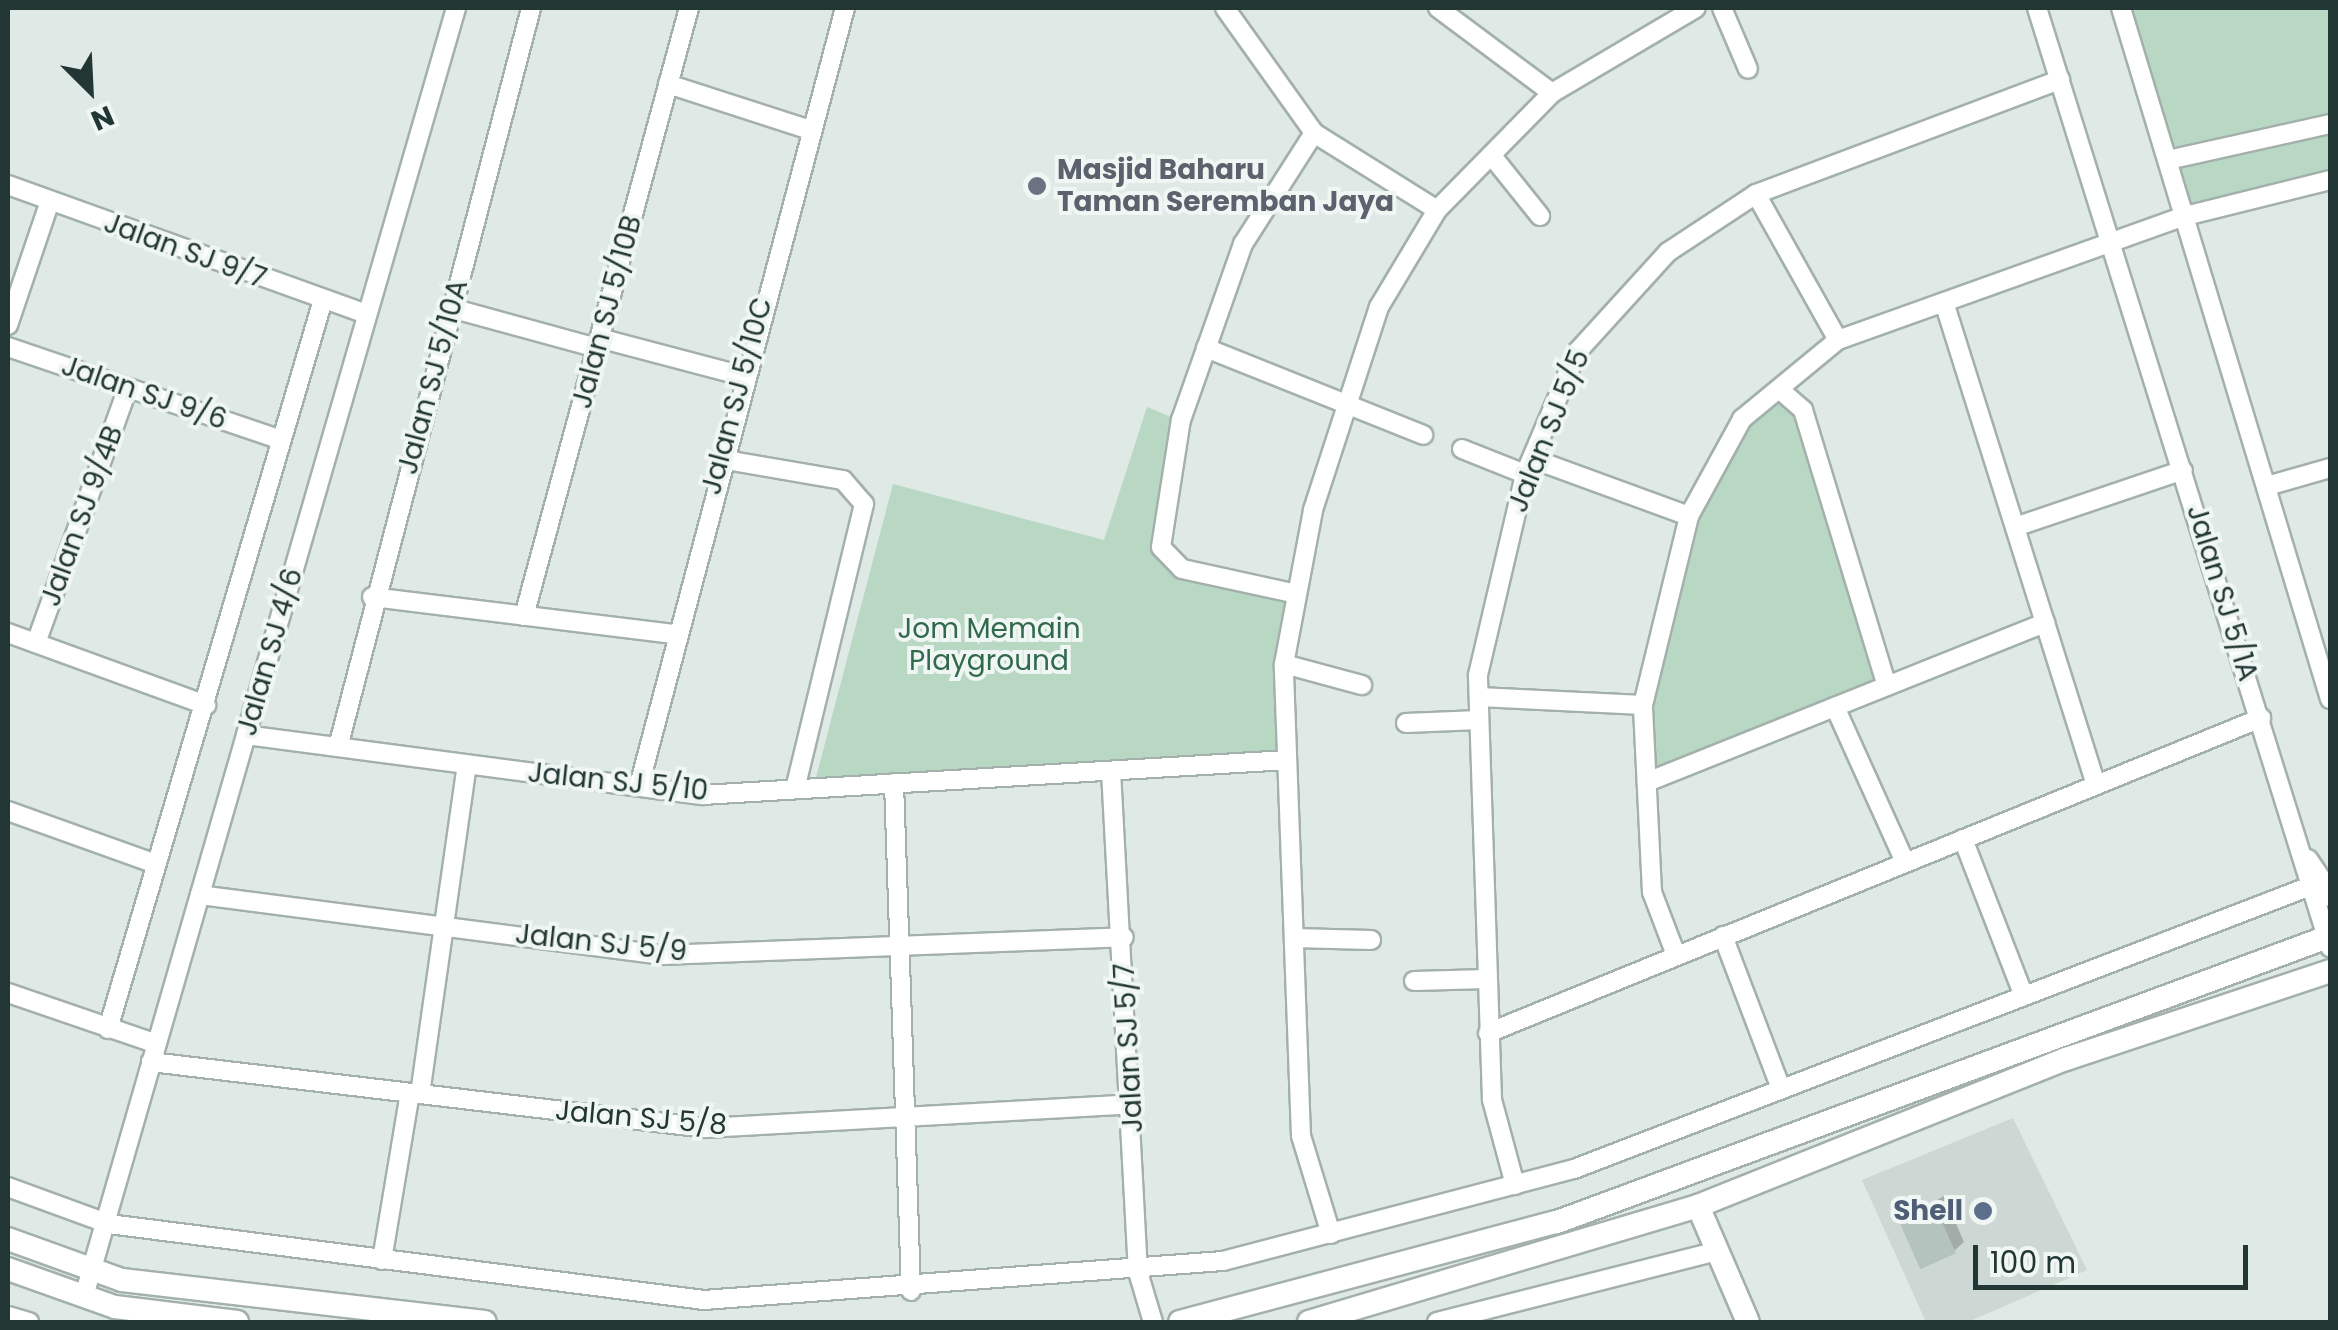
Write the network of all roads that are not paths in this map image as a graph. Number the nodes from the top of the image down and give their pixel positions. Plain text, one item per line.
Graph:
1 (456, 8) edge
2 (532, 8) edge
3 (688, 8) edge
4 (846, 8) edge
5 (1225, 8) edge
6 (1438, 8) edge
7 (1696, 8) edge
8 (1722, 8) edge
9 (2037, 8) edge
10 (2121, 8) edge
11 (1748, 69) dead end
12 (2060, 80) junction
13 (668, 84) junction
14 (1552, 93) junction
15 (2330, 124) edge
16 (810, 130) junction
17 (1314, 133) junction
18 (1492, 156) junction
19 (2168, 160) junction
20 (2328, 181) edge
21 (8, 185) edge
22 (1756, 194) junction
23 (50, 201) junction
24 (2330, 201) edge
25 (1437, 210) junction
26 (1540, 216) dead end
27 (2186, 216) junction
28 (2111, 240) junction
29 (322, 300) junction
30 (1944, 302) junction
31 (452, 308) junction
32 (364, 313) junction
33 (8, 325) edge
34 (1838, 340) junction
35 (598, 343) junction
36 (8, 347) edge
37 (1206, 348) junction
38 (743, 376) junction
39 (128, 388) junction
40 (1779, 389) junction
41 (1346, 407) junction
42 (1422, 436) dead end
43 (280, 440) junction
44 (1462, 449) dead end
45 (720, 459) junction
46 (1529, 466) junction
47 (2330, 468) edge
48 (2183, 470) junction
49 (2267, 486) junction
50 (1689, 516) junction
51 (2015, 528) junction
52 (1297, 594) junction
53 (372, 597) junction
54 (524, 616) junction
55 (2045, 624) junction
56 (8, 634) edge
57 (672, 634) junction
58 (36, 643) junction
59 (1284, 664) junction
60 (1362, 684) dead end
61 (1888, 686) junction
62 (1479, 697) junction
63 (2330, 699) edge
64 (206, 705) junction
65 (1643, 705) junction
66 (1835, 707) junction
67 (2262, 718) junction
68 (1479, 720) junction
69 (1406, 723) dead end
70 (246, 735) junction
71 (338, 747) junction
72 (1288, 760) junction
73 (468, 764) junction
74 (1111, 771) junction
75 (1647, 782) junction
76 (894, 783) junction
77 (2096, 785) junction
78 (639, 786) junction
79 (795, 789) junction
80 (8, 812) edge
81 (1963, 839) junction
82 (1905, 862) junction
83 (2306, 862) joint
84 (156, 864) junction
85 (2322, 890) edge
86 (200, 894) junction
87 (444, 926) junction
88 (1124, 936) junction
89 (1723, 936) junction
90 (1294, 938) junction
91 (1371, 940) dead end
92 (2330, 940) edge
93 (894, 946) junction
94 (1676, 955) junction
95 (2330, 971) edge
96 (1487, 979) junction
97 (1414, 982) dead end
98 (8, 992) edge
99 (2024, 996) junction
100 (108, 1029) junction
101 (1488, 1033) junction
102 (154, 1053) junction
103 (1780, 1088) junction
104 (415, 1094) junction
105 (1132, 1104) junction
106 (904, 1117) junction
107 (1515, 1185) junction
108 (8, 1187) edge
109 (1698, 1206) junction
110 (109, 1224) junction
111 (1331, 1234) junction
112 (8, 1239) edge
113 (1717, 1251) junction
114 (382, 1260) junction
115 (8, 1269) edge
116 (92, 1270) junction
117 (1138, 1272) junction
118 (911, 1291) junction
119 (84, 1296) junction
120 (8, 1316) edge
121 (29, 1322) edge
122 (237, 1322) edge
123 (485, 1322) edge
124 (1153, 1322) edge
125 (1180, 1322) edge
126 (1309, 1322) edge
127 (1437, 1322) edge
128 (1748, 1322) edge

1 - 32 street, Jalan SJ 4/6
2 - 31 street, Jalan SJ 5/10A
3 - 13 street, Jalan SJ 5/10B
4 - 16 street, Jalan SJ 5/10C
5 - 17 street
6 - 14 street
7 - 14 street
8 - 11 street
9 - 12 street, Jalan SJ 5/1A
10 - 19 street
12 - 22 street, Jalan SJ 5/5
12 - 28 street, Jalan SJ 5/1A
13 - 16 street
13 - 35 street, Jalan SJ 5/10B
14 - 18 street
15 - 19 street
16 - 38 street, Jalan SJ 5/10C
17 - 25 street
17 - 37 street
18 - 25 street
18 - 26 street
19 - 27 street
20 - 24 street
20 - 27 street
21 - 23 street, Jalan SJ 9/7
22 - 34 street
22 - 46 street, Jalan SJ 5/5
23 - 29 street, Jalan SJ 9/7
23 - 33 street
25 - 41 street
27 - 28 street
27 - 49 street
28 - 30 street
28 - 48 street, Jalan SJ 5/1A
29 - 32 street, Jalan SJ 9/7
29 - 43 street
30 - 34 street
30 - 51 street
31 - 35 street
31 - 53 street, Jalan SJ 5/10A
32 - 70 street, Jalan SJ 4/6
34 - 40 street
35 - 38 street
35 - 54 street, Jalan SJ 5/10B
36 - 39 street, Jalan SJ 9/6
37 - 41 street
37 - 52 street
38 - 45 street, Jalan SJ 5/10C
39 - 43 street, Jalan SJ 9/6
39 - 58 street, Jalan SJ 9/4B
40 - 50 street
40 - 61 street
41 - 42 street
41 - 52 street
43 - 64 street
44 - 46 street
45 - 57 street, Jalan SJ 5/10C
45 - 79 street
46 - 50 street
46 - 62 street, Jalan SJ 5/5
47 - 49 street
48 - 51 street
48 - 67 street, Jalan SJ 5/1A
49 - 63 street
50 - 65 street
51 - 55 street
52 - 59 street
53 - 54 street
53 - 71 street, Jalan SJ 5/10A
54 - 57 street
55 - 61 street
55 - 77 street
56 - 58 street
57 - 78 street, Jalan SJ 5/10C
58 - 64 street
59 - 60 street
59 - 72 street
61 - 66 street
62 - 65 street
62 - 68 street, Jalan SJ 5/5
64 - 84 street
65 - 75 street
66 - 75 street
66 - 82 street
67 - 77 street
67 - 83 street, Jalan SJ 5/1A
68 - 69 street
68 - 96 street, Jalan SJ 5/5
70 - 71 street, Jalan SJ 5/10
70 - 86 street, Jalan SJ 4/6
71 - 73 street, Jalan SJ 5/10
72 - 74 street, Jalan SJ 5/10
72 - 90 street
73 - 78 street, Jalan SJ 5/10
73 - 87 street
74 - 76 street, Jalan SJ 5/10
74 - 88 street, Jalan SJ 5/7
75 - 94 street
76 - 79 street, Jalan SJ 5/10
76 - 93 street
77 - 81 street
78 - 79 street, Jalan SJ 5/10
80 - 84 street
81 - 82 street
81 - 99 street
82 - 89 street
83 - 85 street
84 - 100 street
85 - 92 street
85 - 99 street
86 - 87 street, Jalan SJ 5/9
86 - 102 street, Jalan SJ 4/6
87 - 93 street, Jalan SJ 5/9
87 - 104 street
88 - 93 street, Jalan SJ 5/9
88 - 105 street, Jalan SJ 5/7
89 - 94 street
89 - 103 street
90 - 91 street
90 - 111 street
92 - 125 street
93 - 106 street
94 - 101 street
95 - 109 street
96 - 97 street
96 - 101 street, Jalan SJ 5/5
98 - 100 street, Jalan SJ 5/8
99 - 103 street
100 - 102 street, Jalan SJ 5/8
101 - 107 street, Jalan SJ 5/5
102 - 104 street, Jalan SJ 5/8
102 - 110 street, Jalan SJ 4/6
103 - 107 street
104 - 106 street, Jalan SJ 5/8
104 - 114 street
105 - 106 street, Jalan SJ 5/8
105 - 117 street, Jalan SJ 5/7
106 - 118 street
107 - 111 street
108 - 110 street
109 - 113 street
109 - 126 street
110 - 114 street
110 - 116 street, Jalan SJ 4/6
111 - 117 street
112 - 116 street
113 - 127 street
113 - 128 street
114 - 118 street
115 - 119 street
116 - 119 street, Jalan SJ 4/6
116 - 123 street
117 - 118 street
117 - 124 street, Jalan SJ 5/7
119 - 122 street
120 - 121 street

